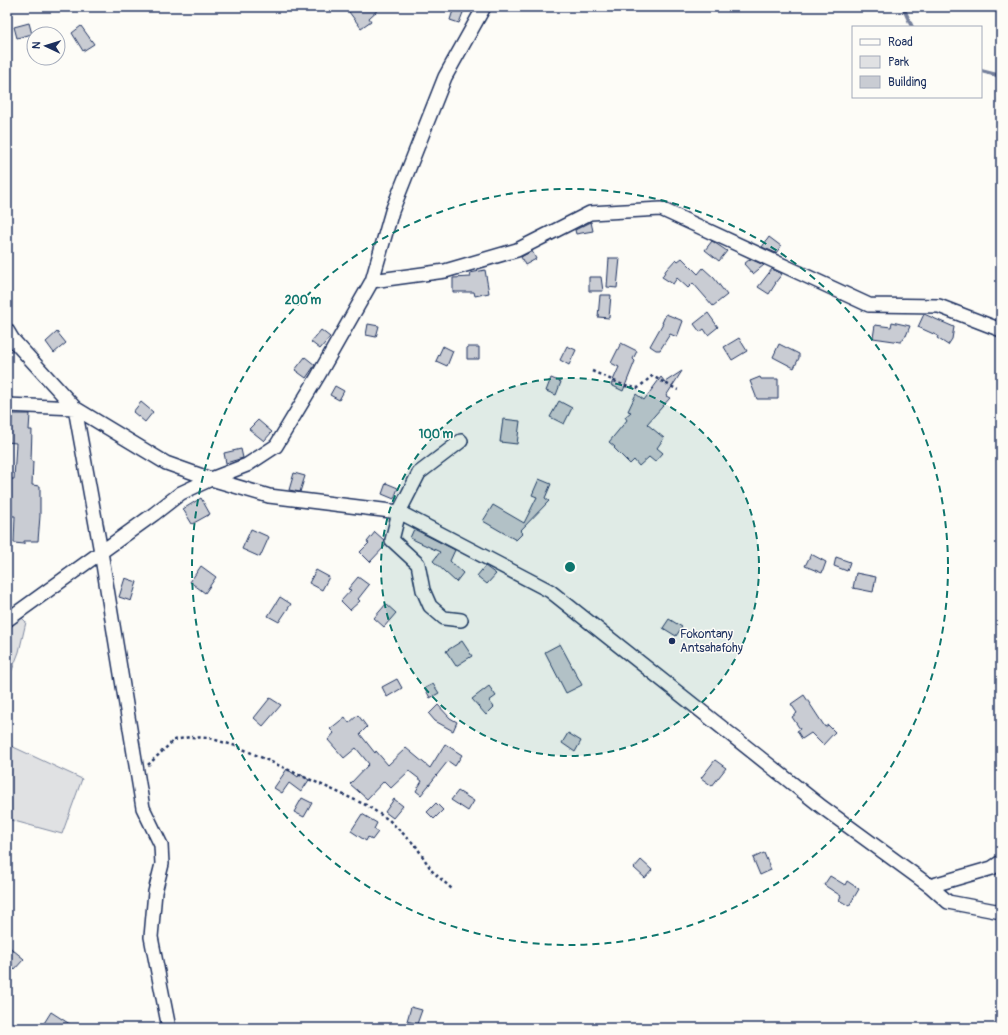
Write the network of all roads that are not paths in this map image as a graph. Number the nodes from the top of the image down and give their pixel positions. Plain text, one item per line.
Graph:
1 (484, 7) edge
2 (372, 281) junction
3 (7, 330) edge
4 (1001, 330) edge
5 (7, 405) edge
6 (75, 408) junction
7 (461, 441) dead end
8 (211, 479) junction
9 (399, 512) junction
10 (101, 552) junction
11 (7, 620) edge
12 (461, 620) dead end
13 (1001, 862) edge
14 (930, 886) junction
15 (1001, 912) edge
16 (169, 1028) edge

1 - 2 street
2 - 4 street
2 - 8 street
3 - 6 street
5 - 6 street
6 - 8 street
6 - 10 street
7 - 9 street
8 - 9 street
8 - 10 street
9 - 12 street
9 - 14 street
10 - 11 street
10 - 16 street
13 - 14 street
14 - 15 street

